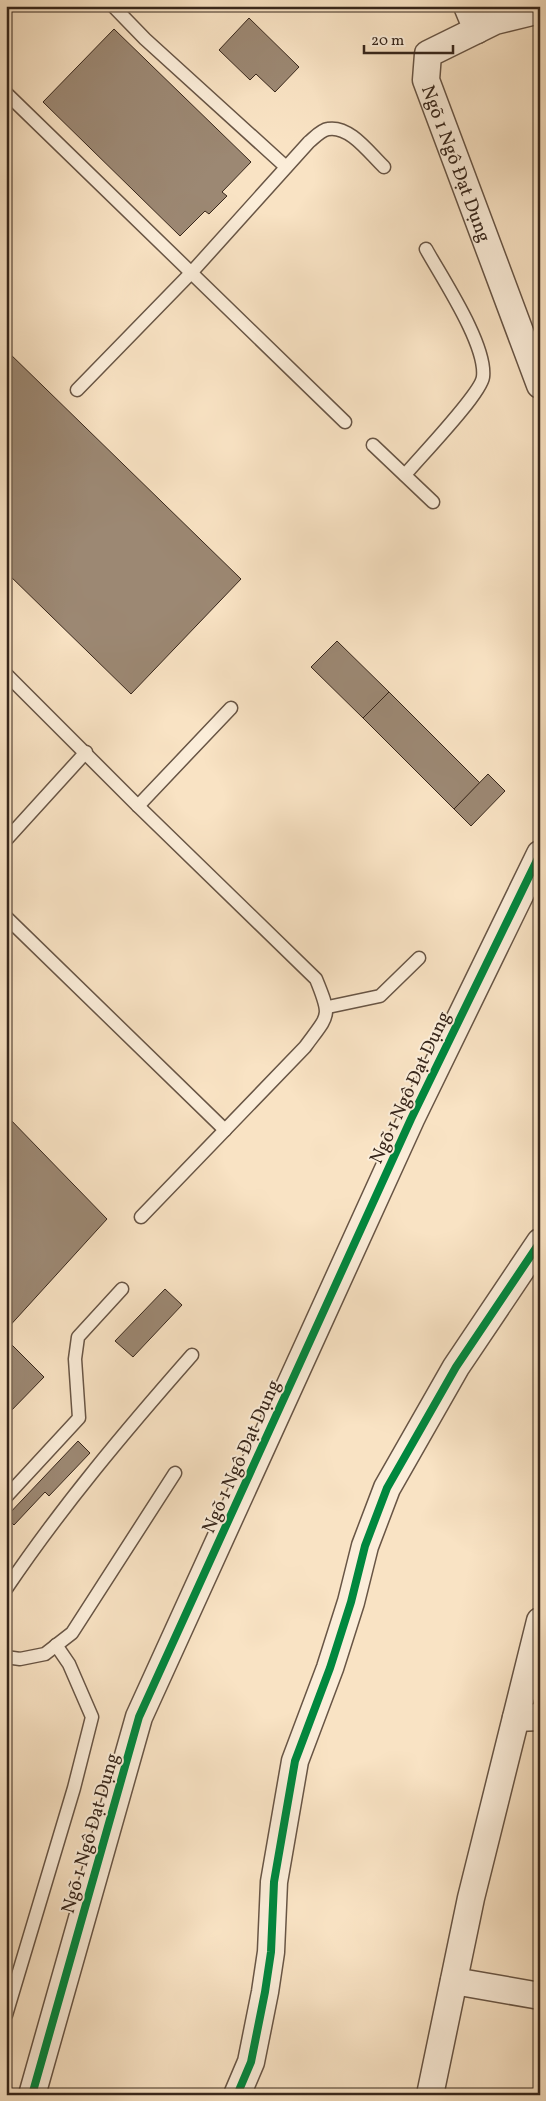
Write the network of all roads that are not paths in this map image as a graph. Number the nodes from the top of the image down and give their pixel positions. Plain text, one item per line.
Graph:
1 (113, 6) edge
2 (467, 6) edge
3 (540, 10) edge
4 (477, 30) junction
5 (6, 93) edge
6 (286, 167) junction
7 (384, 167) dead end
8 (426, 249) dead end
9 (191, 273) junction
10 (540, 385) edge
11 (77, 390) dead end
12 (345, 422) dead end
13 (373, 445) dead end
14 (405, 475) junction
15 (433, 502) dead end
16 (6, 674) edge
17 (231, 708) dead end
18 (86, 752) junction
19 (138, 806) junction
20 (6, 840) edge
21 (540, 854) edge
22 (6, 916) edge
23 (419, 958) dead end
24 (328, 1007) junction
25 (225, 1130) junction
26 (141, 1217) dead end
27 (540, 1242) edge
28 (122, 1290) dead end
29 (192, 1355) dead end
30 (175, 1473) dead end
31 (6, 1497) edge
32 (6, 1588) edge
33 (540, 1621) edge
34 (56, 1645) junction
35 (6, 1656) edge
36 (528, 1717) edge
37 (454, 1981) junction
38 (540, 1996) edge
39 (6, 2015) edge
40 (32, 2095) edge
41 (238, 2095) edge
42 (430, 2095) edge

1 - 6 lane
2 - 4 street
3 - 4 street, Ngõ 1 Ngô Đạt Dụng
4 - 10 street, Ngõ 1 Ngô Đạt Dụng
5 - 9 lane
6 - 7 lane
6 - 9 lane
8 - 14 lane
9 - 11 lane
9 - 12 lane
13 - 14 lane
14 - 15 lane
16 - 18 lane
17 - 19 lane
18 - 19 lane
18 - 20 lane
19 - 24 lane
21 - 40 street, Ngõ 1 Ngô Đạt Dụng
22 - 25 lane
23 - 24 lane
24 - 25 lane
25 - 26 lane
27 - 41 street
28 - 31 lane
29 - 32 lane
30 - 34 lane
33 - 36 street
34 - 35 lane
34 - 39 lane
36 - 37 street
37 - 38 street
37 - 42 street

